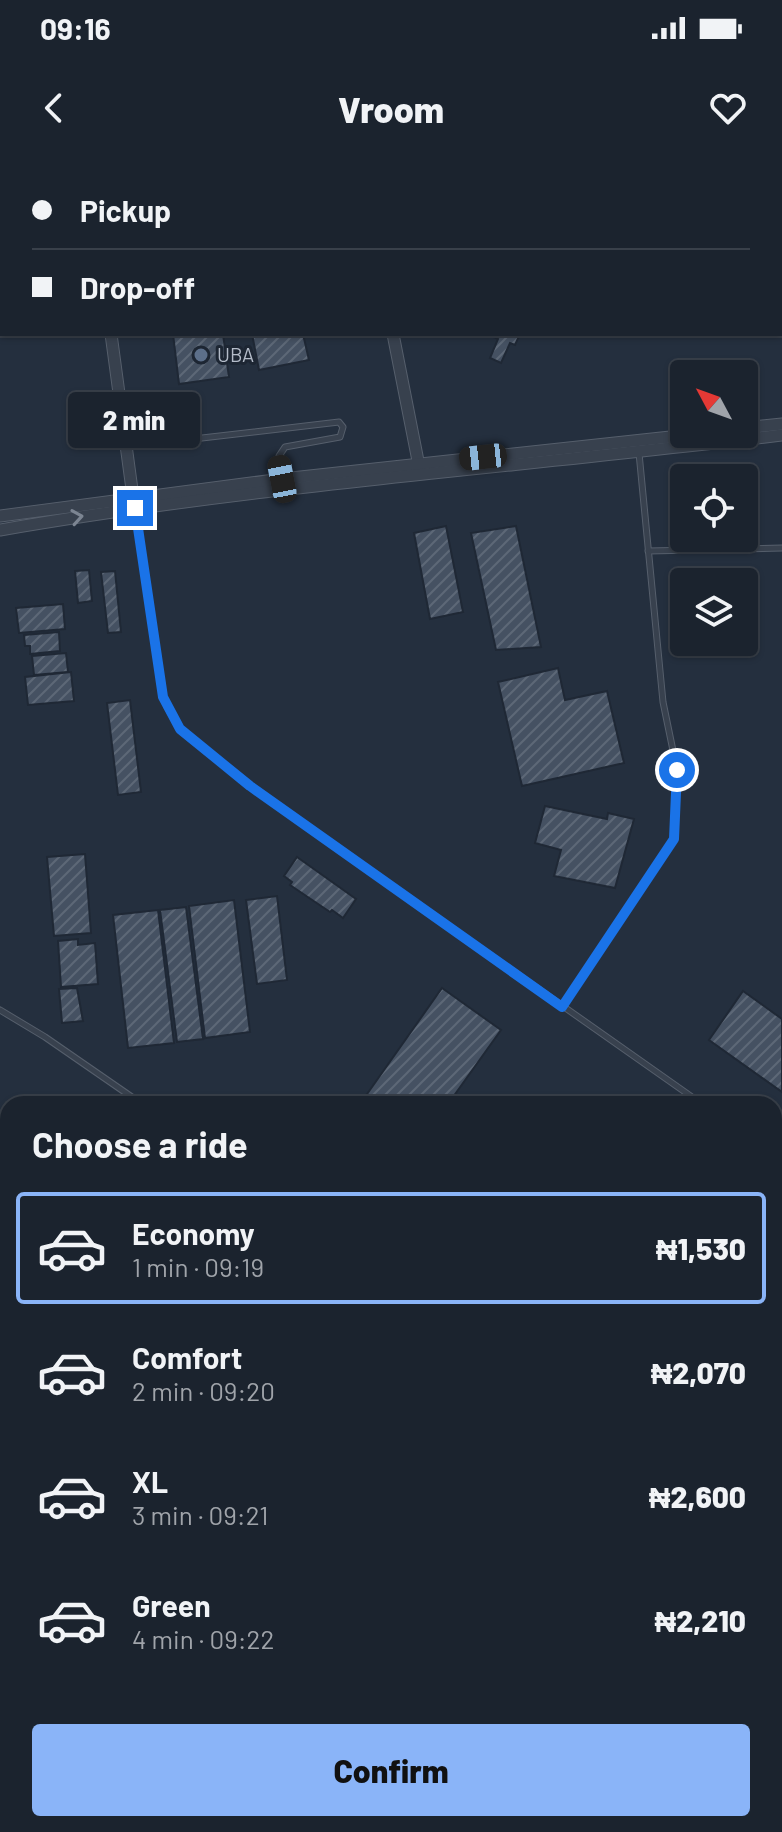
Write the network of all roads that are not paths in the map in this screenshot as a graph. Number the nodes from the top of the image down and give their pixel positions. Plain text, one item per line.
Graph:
1 (111, 336) edge
2 (393, 336) edge
3 (782, 424) edge
4 (758, 427) edge
5 (782, 435) edge
6 (670, 438) edge
7 (176, 441) dead end
8 (639, 453) junction
9 (420, 469) junction
10 (282, 479) junction
11 (134, 502) junction
12 (0, 516) edge
13 (0, 530) edge
14 (782, 548) edge
15 (648, 551) junction
16 (562, 1007) junction
17 (0, 1010) edge
18 (130, 1096) edge
19 (690, 1096) edge

1 - 11 street
2 - 9 street
3 - 4 street
5 - 8 street
6 - 9 street
7 - 10 lane
8 - 9 street
8 - 15 lane
9 - 10 street
9 - 11 street
10 - 11 street
11 - 12 street
13 -> 11 street
11 - 16 lane
14 - 15 lane
15 - 16 lane
16 - 19 lane
17 - 18 lane

